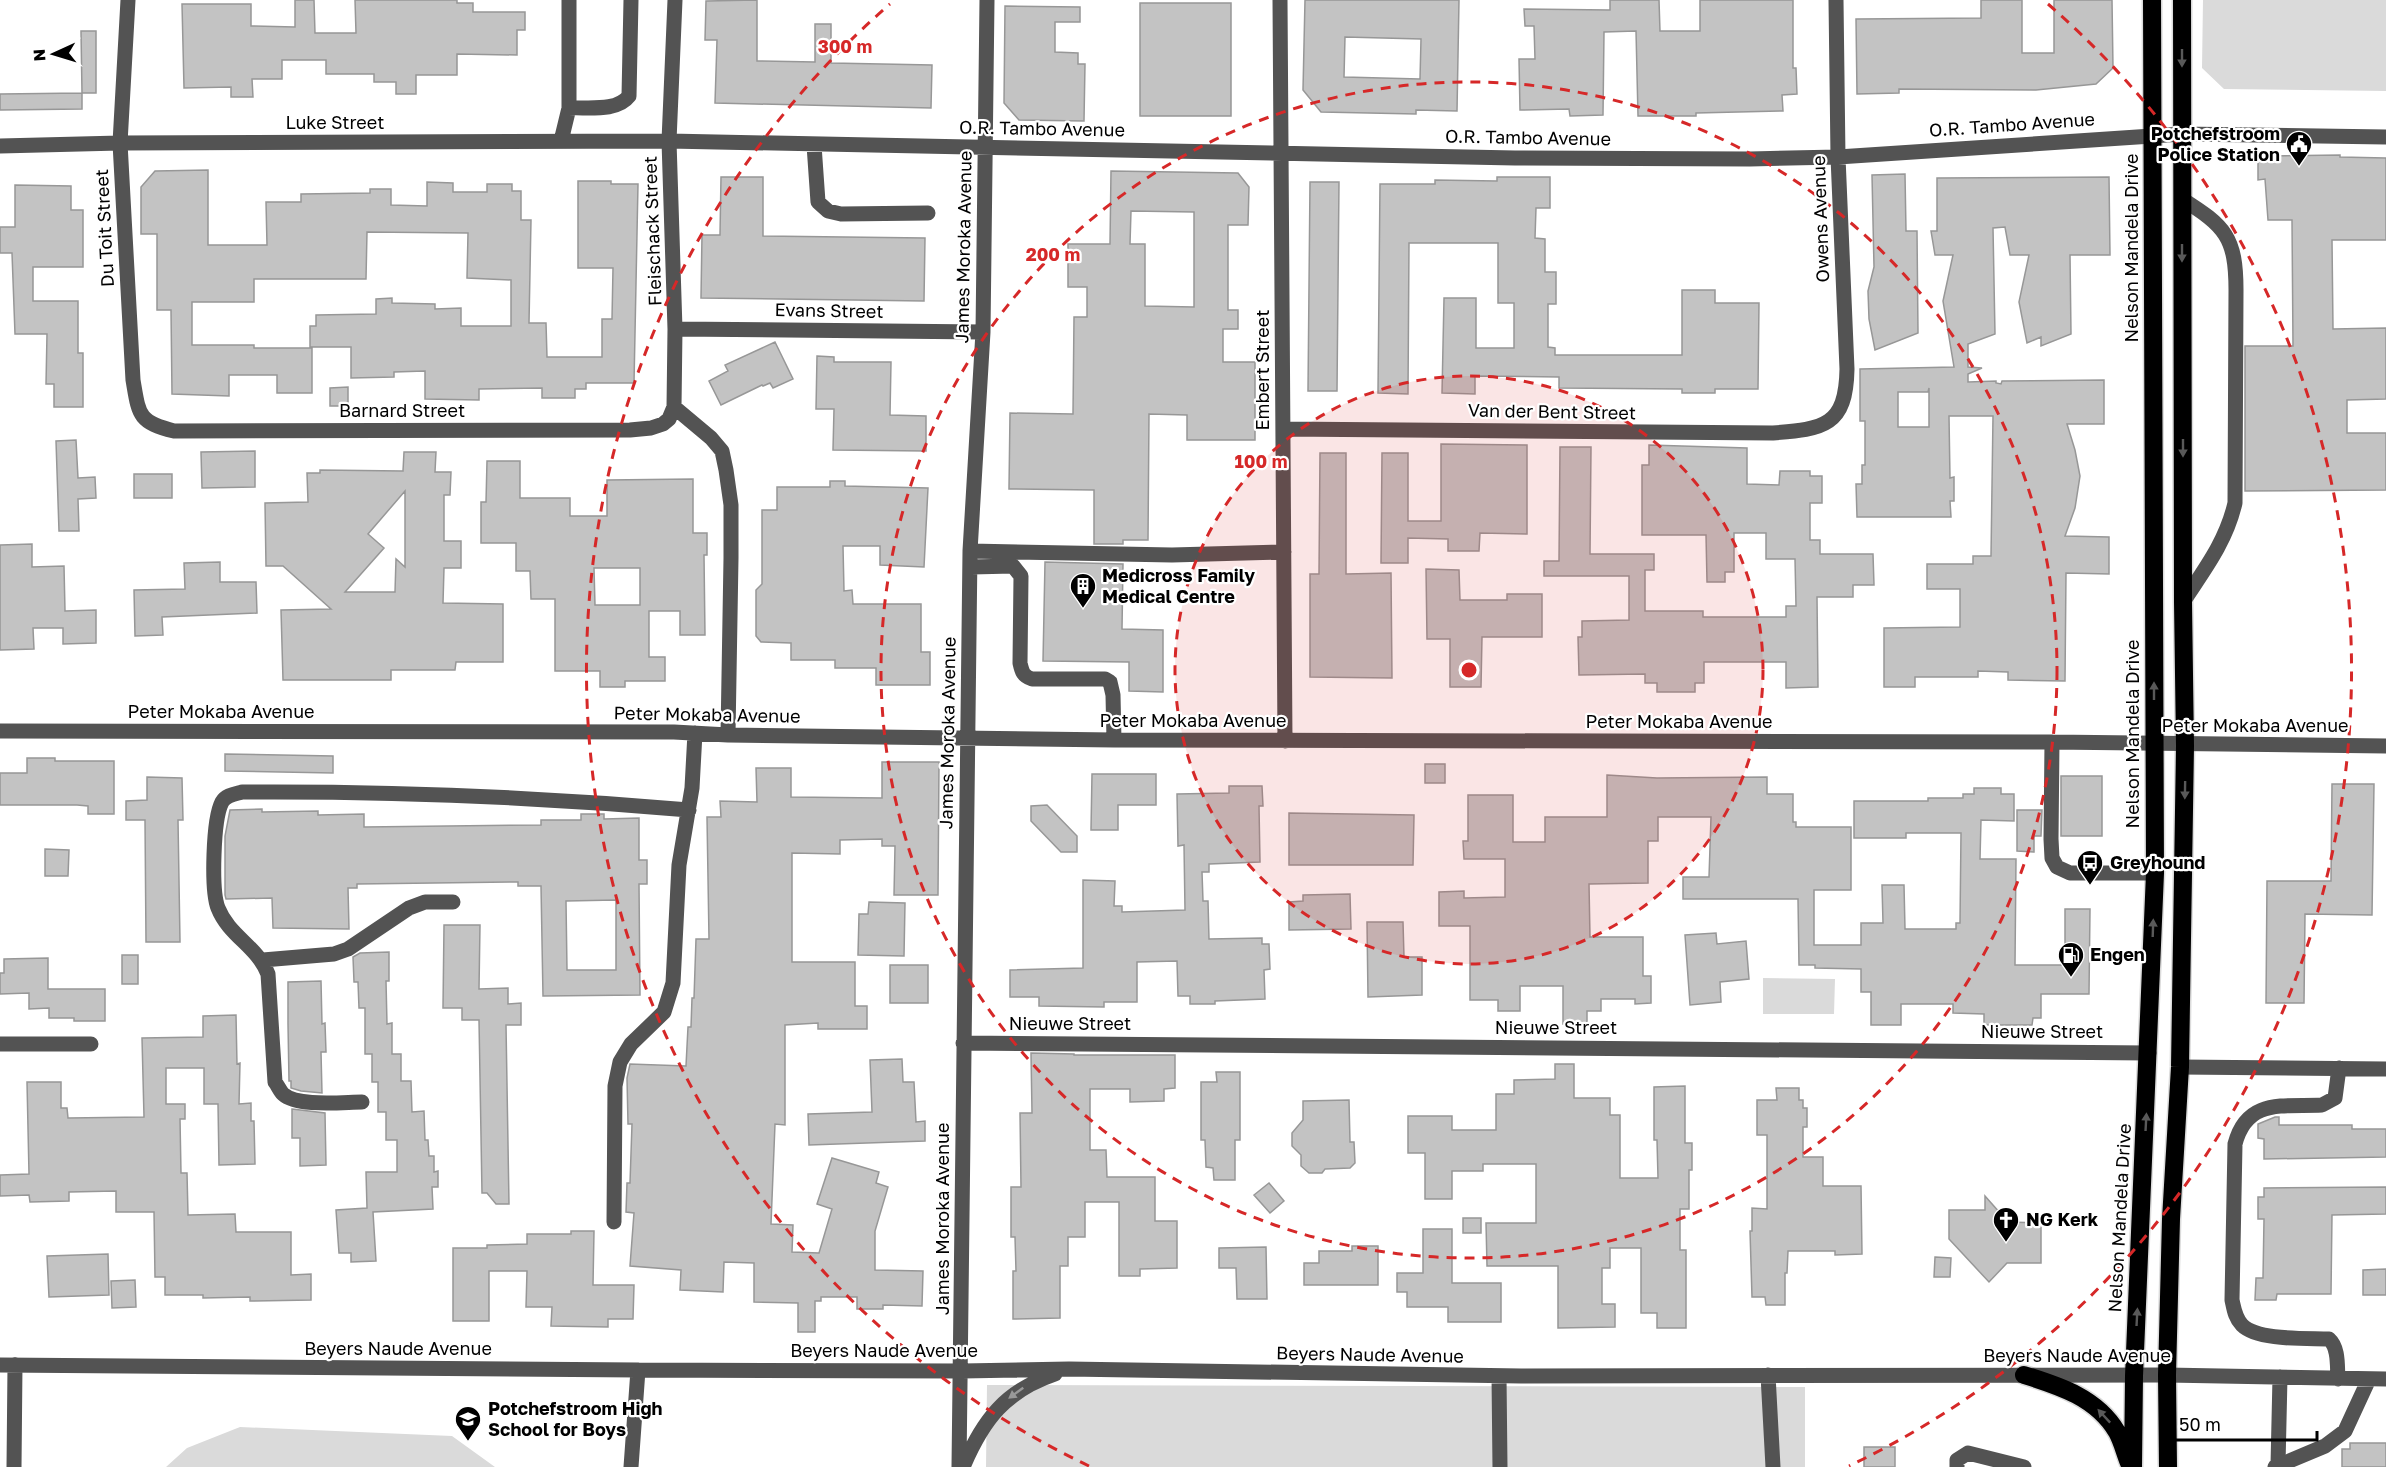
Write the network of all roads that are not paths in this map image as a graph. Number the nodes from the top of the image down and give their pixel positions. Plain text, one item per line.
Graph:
1 (128, 0) edge
2 (569, 0) edge
3 (631, 0) edge
4 (675, 0) edge
5 (987, 0) edge
6 (1280, 0) edge
7 (1836, 0) edge
8 (2152, 0) edge
9 (2182, 0) edge
10 (569, 108) junction
11 (2182, 134) junction
12 (2153, 135) junction
13 (2386, 137) edge
14 (561, 141) junction
15 (669, 141) junction
16 (120, 143) junction
17 (814, 145) junction
18 (0, 146) edge
19 (985, 147) junction
20 (1281, 152) junction
21 (1838, 157) junction
22 (2182, 199) junction
23 (927, 213) dead end
24 (675, 329) junction
25 (983, 332) junction
26 (674, 407) junction
27 (1820, 426) joint
28 (1283, 429) junction
29 (174, 430) joint
30 (970, 551) junction
31 (1284, 552) junction
32 (970, 567) junction
33 (2183, 602) junction
34 (0, 732) edge
35 (695, 733) junction
36 (728, 735) junction
37 (967, 739) junction
38 (1114, 740) junction
39 (1285, 741) junction
40 (2052, 742) junction
41 (2155, 745) junction
42 (2185, 746) junction
43 (2386, 746) edge
44 (689, 810) junction
45 (2155, 873) junction
46 (453, 902) dead end
47 (263, 960) junction
48 (963, 1043) junction
49 (0, 1044) edge
50 (91, 1044) dead end
51 (2149, 1053) junction
52 (2180, 1067) junction
53 (2339, 1068) junction
54 (2386, 1069) edge
55 (362, 1101) dead end
56 (614, 1222) dead end
57 (7, 1365) edge
58 (638, 1370) junction
59 (1069, 1370) junction
60 (962, 1371) junction
61 (1768, 1375) junction
62 (2024, 1375) junction
63 (2167, 1375) junction
64 (1499, 1376) junction
65 (2134, 1376) junction
66 (2280, 1377) junction
67 (2338, 1379) junction
68 (2369, 1379) junction
69 (2386, 1379) edge
70 (2277, 1466) edge
71 (14, 1467) edge
72 (631, 1467) edge
73 (961, 1467) edge
74 (1500, 1467) edge
75 (1773, 1467) edge
76 (1957, 1467) edge
77 (2024, 1467) edge
78 (2132, 1467) edge
79 (2168, 1467) edge

1 - 16 street, Du Toit Street
2 - 10 street
3 - 10 street
4 - 15 street, Fleischack Street
5 - 19 street, James Moroka Avenue
6 - 20 street, Embert Street
7 - 21 street, Owens Avenue
8 - 12 highway, Nelson Mandela Drive
9 -> 11 highway
10 - 14 street
11 - 12 street, O.R. Tambo Avenue
11 - 13 street, O.R. Tambo Avenue
11 - 22 highway
12 - 21 street, O.R. Tambo Avenue
41 -> 12 highway, Nelson Mandela Drive
14 - 15 street, Luke Street
14 - 16 street, Luke Street
15 - 17 street, O.R. Tambo Avenue
15 - 24 street, Fleischack Street
16 - 18 street, Luke Street
16 - 29 street, Du Toit Street
17 - 19 street, O.R. Tambo Avenue
17 - 23 street
19 - 20 street, O.R. Tambo Avenue
19 - 25 street, James Moroka Avenue
20 - 21 street, O.R. Tambo Avenue
20 - 28 street, Embert Street
21 - 27 street, Owens Avenue
22 -> 33 highway
22 - 33 street
24 - 25 street, Evans Street
24 - 26 street, Fleischack Street
25 - 30 street, James Moroka Avenue
26 - 29 street, Barnard Street
26 - 36 street
27 - 28 street, Van der Bent Street
28 - 31 street, Embert Street
30 - 31 street
30 - 32 street, James Moroka Avenue
31 - 39 street, Embert Street
32 - 37 street, James Moroka Avenue
32 - 38 street
33 - 42 highway
34 - 35 street, Peter Mokaba Avenue
35 - 36 street, Peter Mokaba Avenue
35 - 44 street
36 - 37 street, Peter Mokaba Avenue
37 - 38 street, Peter Mokaba Avenue
37 - 48 street, James Moroka Avenue
38 - 39 street, Peter Mokaba Avenue
39 - 40 street, Peter Mokaba Avenue
40 - 41 street, Peter Mokaba Avenue
40 - 45 street
41 - 42 street, Peter Mokaba Avenue
41 - 45 highway, Nelson Mandela Drive
42 - 43 street, Peter Mokaba Avenue
42 -> 52 highway
44 - 47 street
44 - 56 street
51 -> 45 highway, Nelson Mandela Drive
46 - 47 street
47 - 55 street
48 - 51 street, Nieuwe Street
48 - 60 street, James Moroka Avenue
49 - 50 street
65 -> 51 highway, Nelson Mandela Drive
52 - 53 street
52 - 63 highway
53 - 54 street
53 - 67 street
57 - 58 street, Beyers Naude Avenue
57 - 71 street
58 - 60 street, Beyers Naude Avenue
58 - 72 street
59 - 60 street, Beyers Naude Avenue
59 - 64 street, Beyers Naude Avenue
59 -> 73 street
60 - 73 street, James Moroka Avenue
61 - 62 street, Beyers Naude Avenue
61 - 64 street, Beyers Naude Avenue
61 - 75 street
62 - 65 street, Beyers Naude Avenue
78 -> 62 highway
63 - 65 street, Beyers Naude Avenue
63 - 66 street, Beyers Naude Avenue
63 - 79 highway
64 - 74 street
65 - 78 highway, Nelson Mandela Drive
66 - 67 street, Beyers Naude Avenue
66 - 70 street
67 - 68 street, Beyers Naude Avenue
68 - 69 street, Beyers Naude Avenue
68 - 70 street
76 - 77 street

